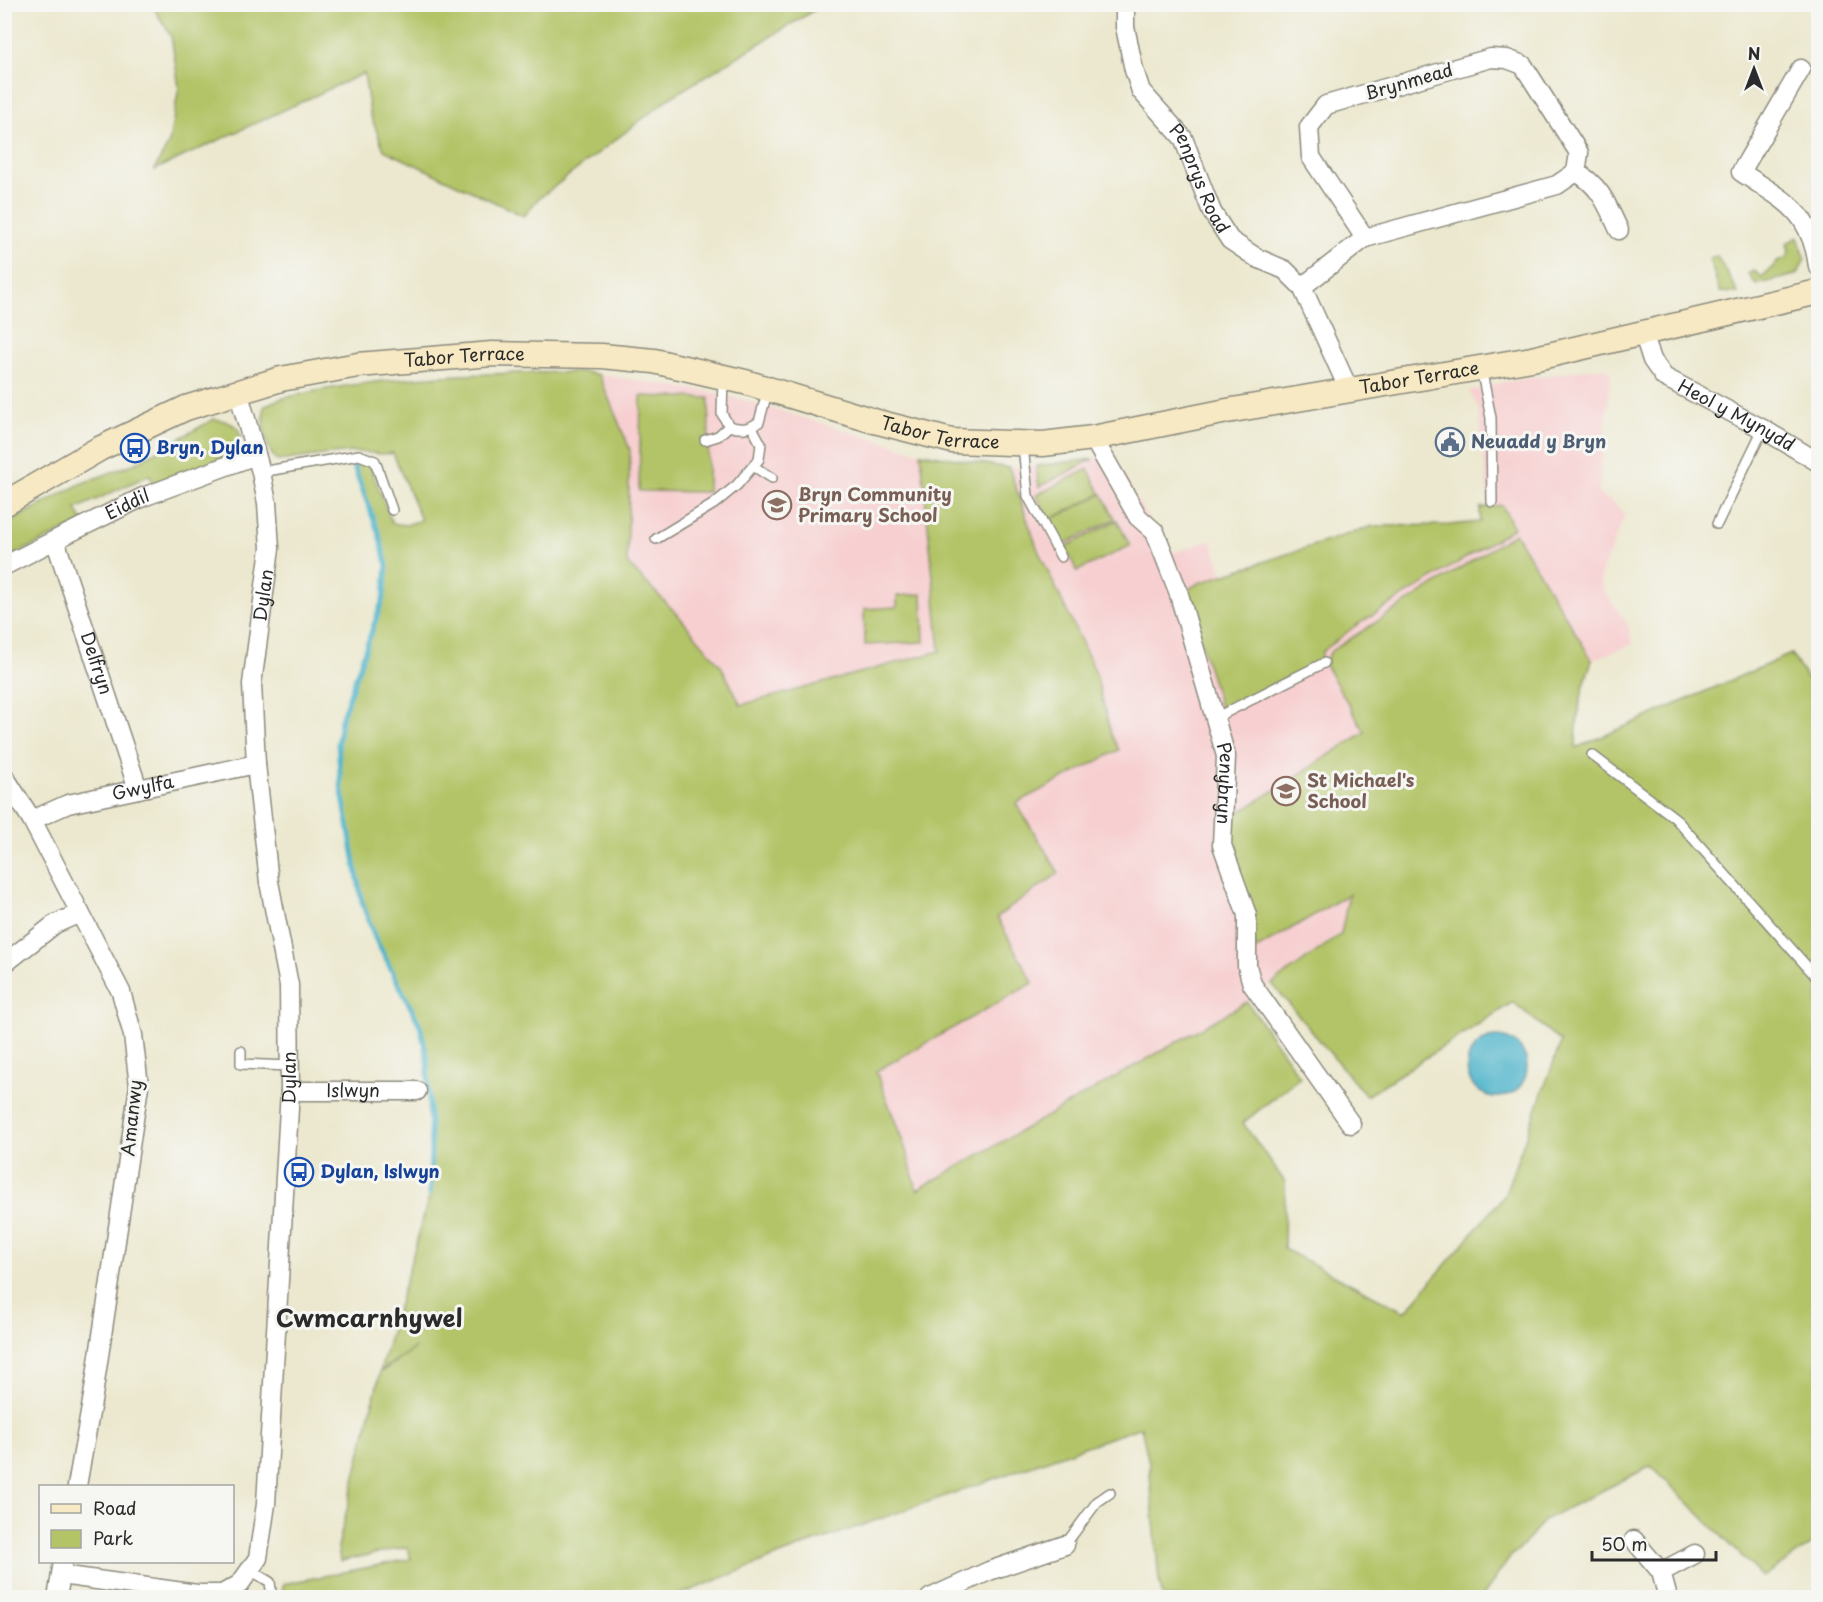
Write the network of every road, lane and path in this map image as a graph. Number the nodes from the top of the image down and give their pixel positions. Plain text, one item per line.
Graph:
1 (1125, 4) edge
2 (1801, 69) dead end
3 (1576, 172) junction
4 (1619, 230) dead end
5 (1365, 238) junction
6 (1818, 266) edge
7 (1302, 287) junction
8 (1818, 292) edge
9 (1643, 332) junction
10 (1481, 368) junction
11 (723, 376) junction
12 (768, 389) junction
13 (1349, 390) junction
14 (238, 391) junction
15 (729, 426) junction
16 (752, 427) junction
17 (1763, 429) junction
18 (1093, 438) junction
19 (705, 440) dead end
20 (1023, 444) junction
21 (1818, 462) edge
22 (259, 464) junction
23 (753, 466) junction
24 (772, 478) dead end
25 (7, 499) edge
26 (1492, 502) dead end
27 (392, 510) dead end
28 (1717, 524) dead end
29 (656, 539) dead end
30 (55, 540) junction
31 (1061, 556) dead end
32 (4, 566) edge
33 (1324, 663) dead end
34 (1215, 718) junction
35 (1592, 755) dead end
36 (256, 764) junction
37 (4, 776) edge
38 (138, 789) junction
39 (32, 820) junction
40 (80, 913) junction
41 (4, 964) edge
42 (1818, 979) edge
43 (241, 1051) dead end
44 (290, 1066) junction
45 (290, 1091) junction
46 (417, 1091) dead end
47 (1351, 1124) dead end
48 (77, 1485) edge
49 (1110, 1493) dead end
50 (1634, 1540) dead end
51 (1065, 1545) joint
52 (1695, 1554) dead end
53 (62, 1568) edge
54 (250, 1569) junction
55 (1661, 1572) junction
56 (57, 1598) edge
57 (272, 1598) edge
58 (930, 1598) edge
59 (1668, 1598) edge

1 - 7 street, Penprys Road
2 - 6 street
3 - 4 street
3 - 5 street
3 - 5 street, Brynmead
5 - 7 street
7 - 13 street, Penprys Road
8 - 9 main road, Tabor Terrace
9 - 10 main road, Tabor Terrace
9 - 17 street, Heol y Mynydd
10 - 13 main road, Tabor Terrace
10 - 26 lane
11 - 12 main road, Tabor Terrace
11 - 14 main road, Tabor Terrace
11 - 15 lane
12 - 16 lane
12 - 20 main road, Tabor Terrace
13 - 18 main road, Tabor Terrace
14 - 22 street, Dylan
14 - 25 main road, Tabor Terrace
15 - 16 lane
15 - 19 lane
16 - 23 lane
17 - 21 street, Heol y Mynydd
17 - 28 lane
18 - 20 main road, Tabor Terrace
18 - 34 street, Penybryn
20 - 31 lane
22 - 27 lane
22 - 30 street, Eiddil
22 - 36 street, Dylan
23 - 24 lane
23 - 29 lane
30 - 32 street, Eiddil
30 - 38 street, Delfryn
33 - 34 lane
34 - 47 street, Penybryn
35 - 42 lane
36 - 38 street, Gwylfa
36 - 44 street, Dylan
37 - 39 street, Amanwy
38 - 39 street, Gwylfa
39 - 40 street, Amanwy
40 - 41 street
40 - 48 street, Amanwy
43 - 44 lane
44 - 45 street, Dylan
45 - 46 street, Islwyn
45 - 54 street, Dylan
49 - 51 lane
50 - 55 street
51 - 58 street
52 - 55 street
53 - 54 street, Dylan
53 - 56 street
54 - 57 lane
55 - 59 street

